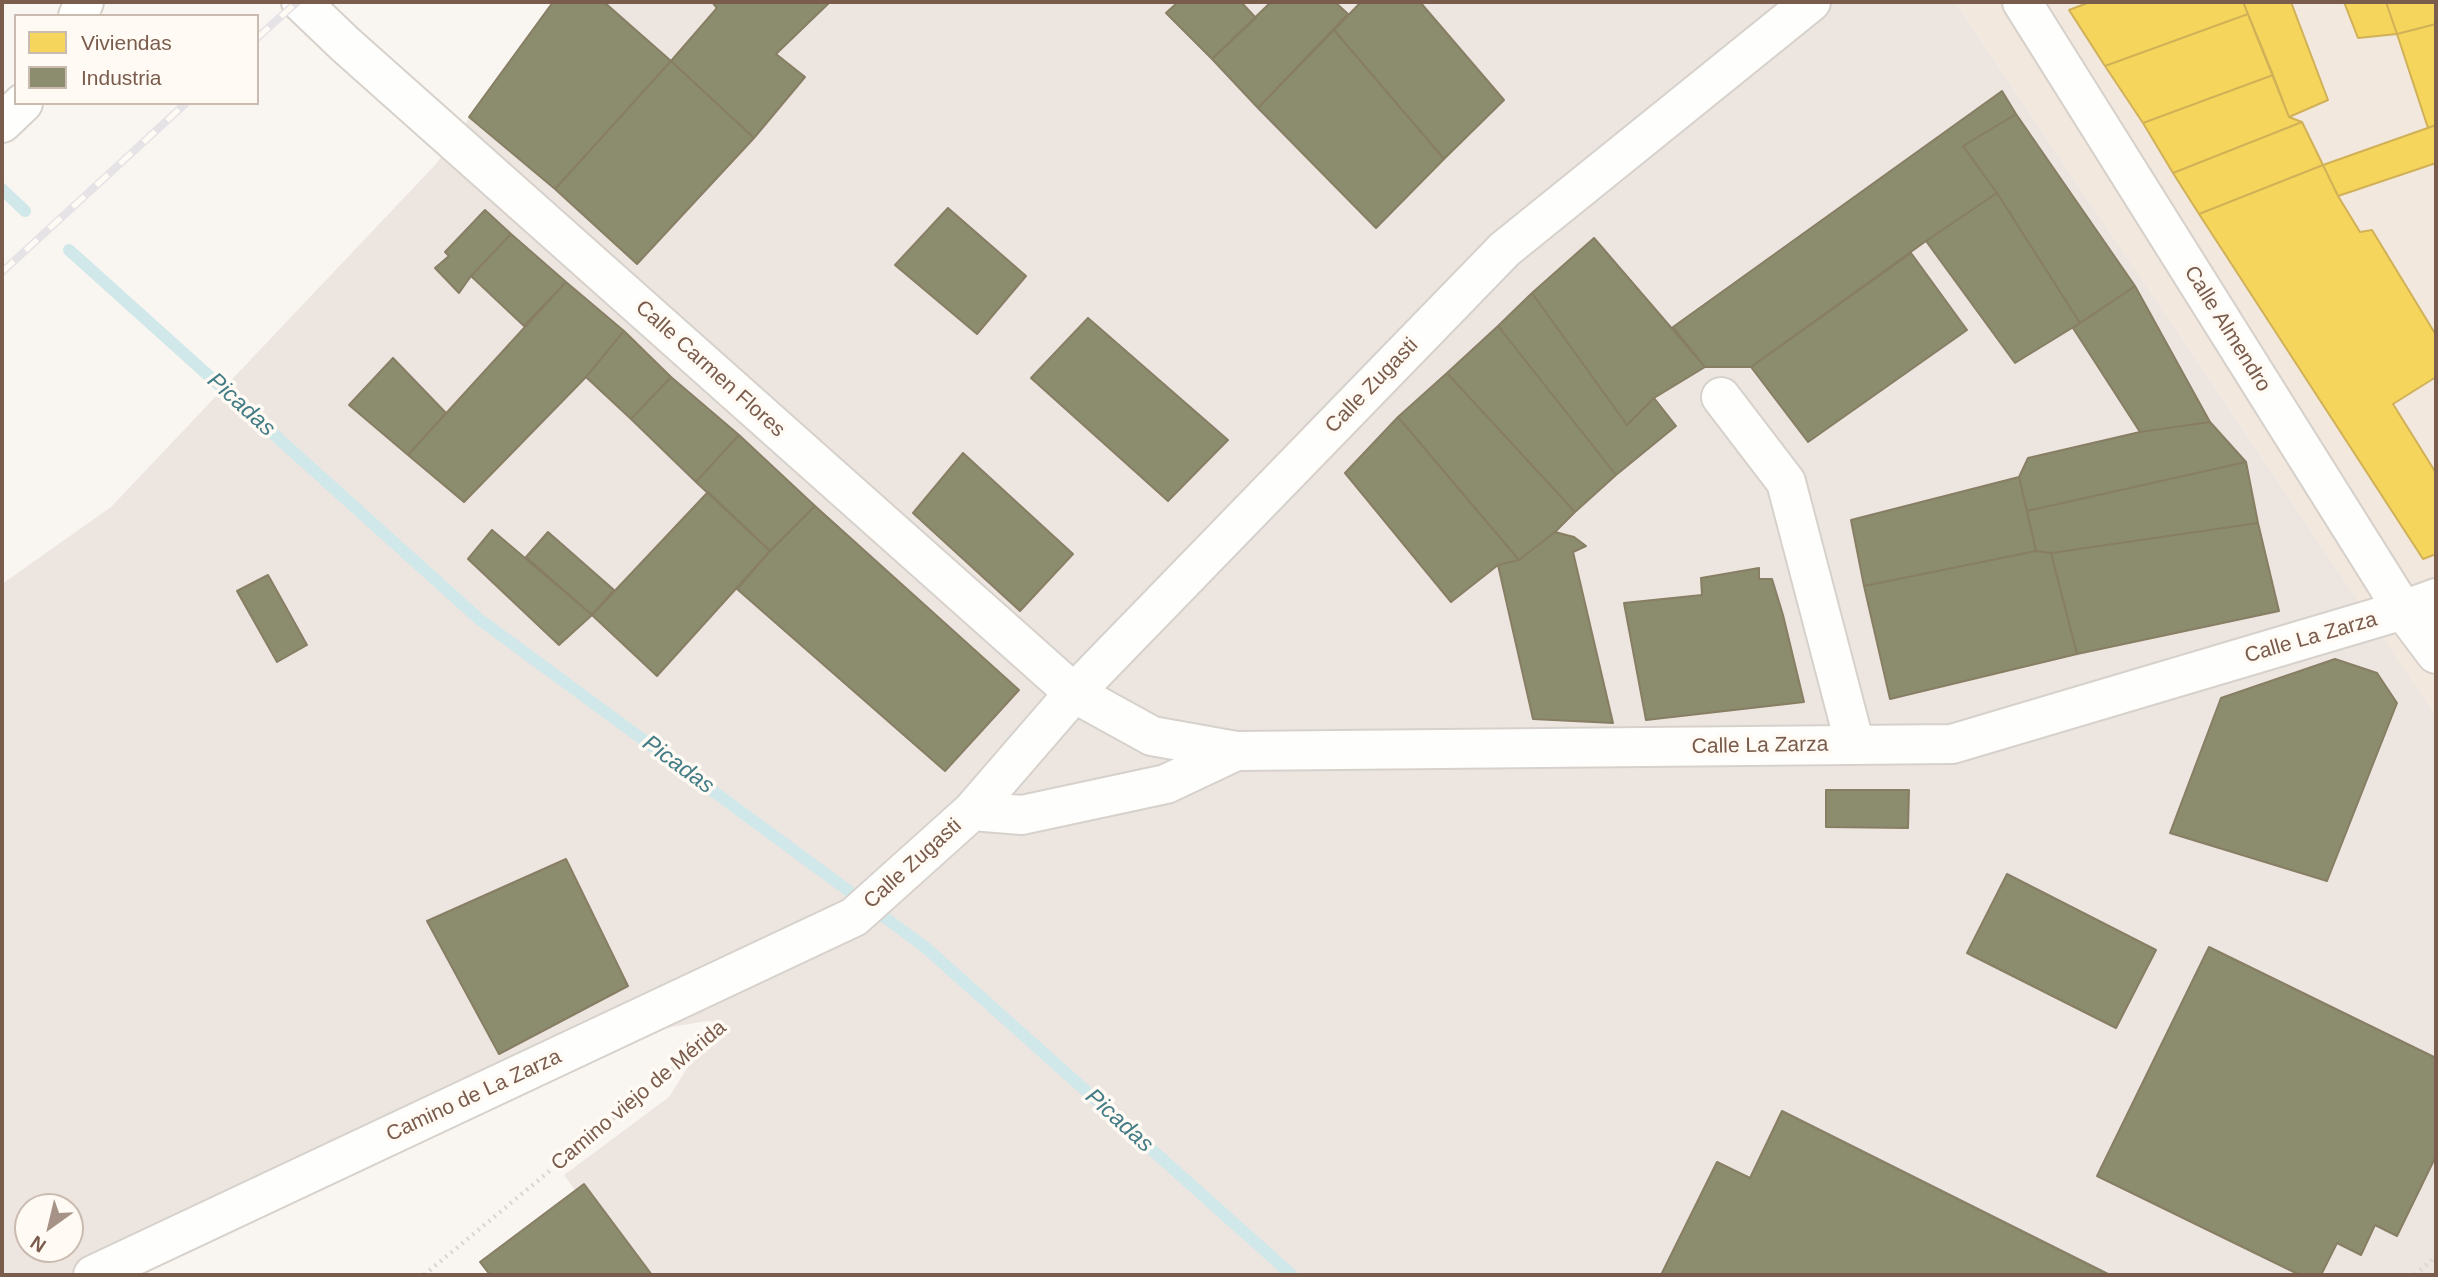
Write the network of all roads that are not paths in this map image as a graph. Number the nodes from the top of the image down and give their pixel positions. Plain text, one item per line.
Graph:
1 (301, 2) edge
2 (1811, 2) edge
3 (2022, 2) edge
4 (21, 105) edge
5 (2, 123) edge
6 (1721, 397) dead end
7 (2420, 604) edge
8 (2436, 654) edge
9 (1074, 693) junction
10 (1854, 745) junction
11 (1236, 751) junction
12 (972, 811) junction
13 (854, 917) joint
14 (93, 1275) edge

1 - 9 street, Calle Carmen Flores
2 - 9 street, Calle Zugasti
3 - 7 street, Calle Almendro
4 - 5 street
6 - 10 street
7 - 8 street, Calle Almendro
7 - 10 street, Calle La Zarza
9 - 11 street, Calle La Zarza
9 - 12 street, Calle Zugasti
10 - 11 street, Calle La Zarza
11 - 12 street, Calle Zugasti
12 - 13 street, Calle Zugasti
13 - 14 street, Camino de La Zarza

